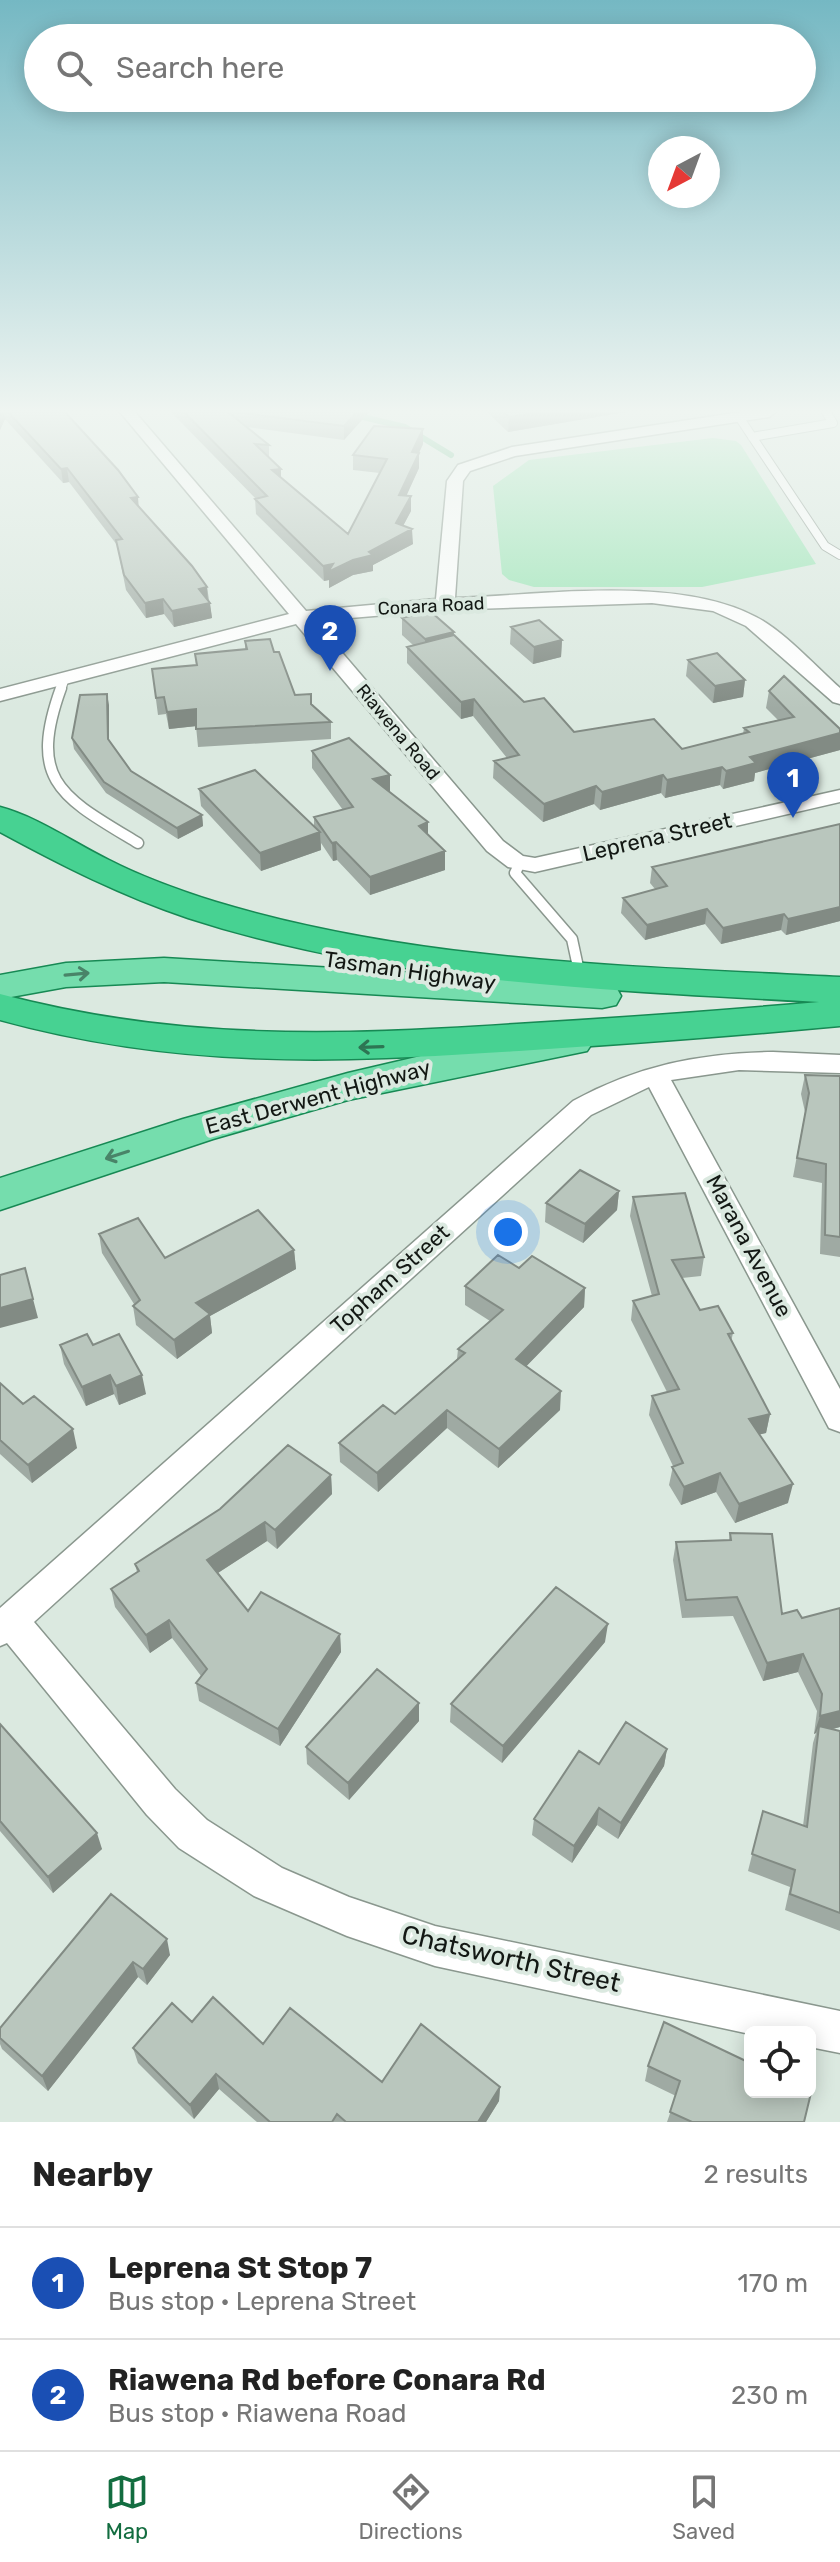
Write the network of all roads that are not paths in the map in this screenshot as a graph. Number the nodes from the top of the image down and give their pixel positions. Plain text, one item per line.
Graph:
1 (211, 511) edge
2 (453, 511) edge
3 (802, 511) edge
4 (840, 555) edge
5 (445, 604) junction
6 (300, 617) junction
7 (65, 678) junction
8 (0, 695) edge
9 (840, 698) edge
10 (840, 796) edge
11 (0, 818) edge
12 (138, 843) dead end
13 (0, 844) edge
14 (520, 863) junction
15 (591, 986) junction
16 (0, 987) edge
17 (840, 992) edge
18 (0, 1007) edge
19 (840, 1013) edge
20 (644, 1029) junction
21 (840, 1064) edge
22 (655, 1074) junction
23 (0, 1194) edge
24 (840, 1419) edge
25 (6, 1626) edge
26 (840, 2032) edge

1 - 6 street, Riawena Road
2 - 5 street
3 - 4 lane
5 - 6 street, Conara Road
5 - 9 street, Conara Road
6 - 7 street, Conara Road
6 - 14 street, Riawena Road
7 - 8 street, Conara Road
7 - 12 lane
10 - 14 street, Leprena Street
11 - 15 highway
13 - 15 highway, Tasman Highway
14 - 15 lane
16 -> 15 main road
15 - 17 highway, Tasman Highway
20 -> 18 highway
19 - 20 highway
20 -> 23 main road, East Derwent Highway
21 - 22 street, Topham Street
22 - 24 street, Marana Avenue
22 - 25 street, Topham Street
25 - 26 street, Chatsworth Street

